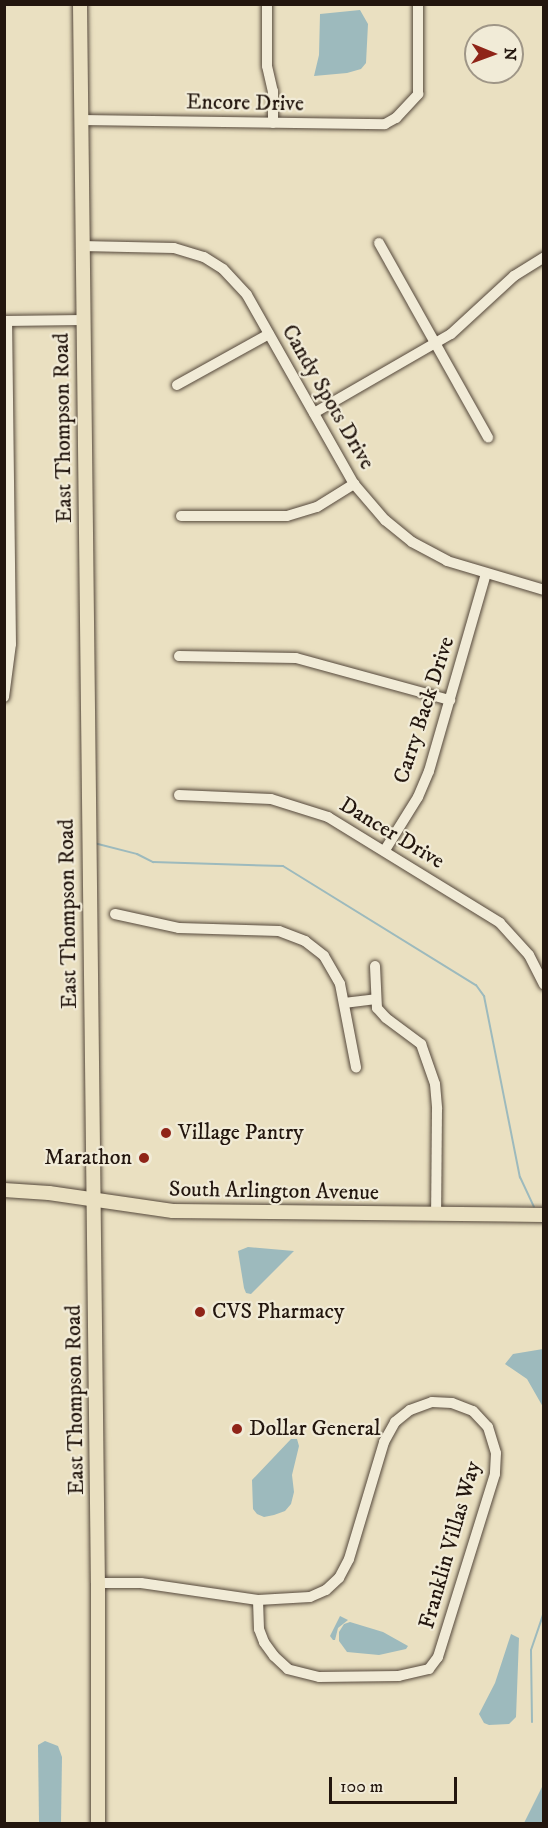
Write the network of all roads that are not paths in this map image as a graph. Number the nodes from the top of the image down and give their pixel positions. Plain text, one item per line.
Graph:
1 (80, 4) edge
2 (267, 4) edge
3 (418, 4) edge
4 (81, 120) junction
5 (273, 123) junction
6 (379, 243) dead end
7 (81, 246) junction
8 (543, 257) edge
9 (83, 320) junction
10 (6, 321) edge
11 (269, 334) junction
12 (435, 343) junction
13 (177, 385) dead end
14 (314, 413) junction
15 (6, 426) edge
16 (488, 437) dead end
17 (354, 484) junction
18 (181, 516) dead end
19 (7, 523) edge
20 (486, 574) junction
21 (543, 590) edge
22 (179, 656) dead end
23 (4, 697) edge
24 (450, 700) junction
25 (178, 795) dead end
26 (385, 850) junction
27 (115, 914) dead end
28 (375, 966) dead end
29 (543, 984) edge
30 (376, 999) junction
31 (344, 1003) junction
32 (356, 1067) dead end
33 (4, 1190) edge
34 (92, 1199) junction
35 (436, 1214) junction
36 (543, 1215) edge
37 (98, 1583) junction
38 (258, 1600) junction
39 (98, 1824) edge

1 - 4 main road, East Thompson Road
2 - 5 street
3 - 5 street, Encore Drive
4 - 5 street, Encore Drive
4 - 7 main road, East Thompson Road
6 - 12 street
7 - 9 main road, East Thompson Road
7 - 11 street, Candy Spots Drive
8 - 12 street
9 - 10 street
9 - 34 main road, East Thompson Road
10 - 15 street
11 - 13 street
11 - 14 street, Candy Spots Drive
12 - 14 street
12 - 16 street
14 - 17 street, Candy Spots Drive
15 - 19 street
17 - 18 street
17 - 20 street, Candy Spots Drive
19 - 23 street
20 - 21 street, Candy Spots Drive
20 - 24 street, Carry Back Drive
22 - 24 street
24 - 26 street, Carry Back Drive
25 - 26 street, Dancer Drive
26 - 29 street, Dancer Drive
27 - 31 street
28 - 30 street
30 - 31 street
30 - 35 street
31 - 32 street
33 - 34 main road, South Arlington Avenue
34 - 35 main road, South Arlington Avenue
34 - 37 main road, East Thompson Road
35 - 36 main road, South Arlington Avenue
37 - 38 street
37 - 39 main road, East Thompson Road
38 - 38 street, Franklin Villas Way

